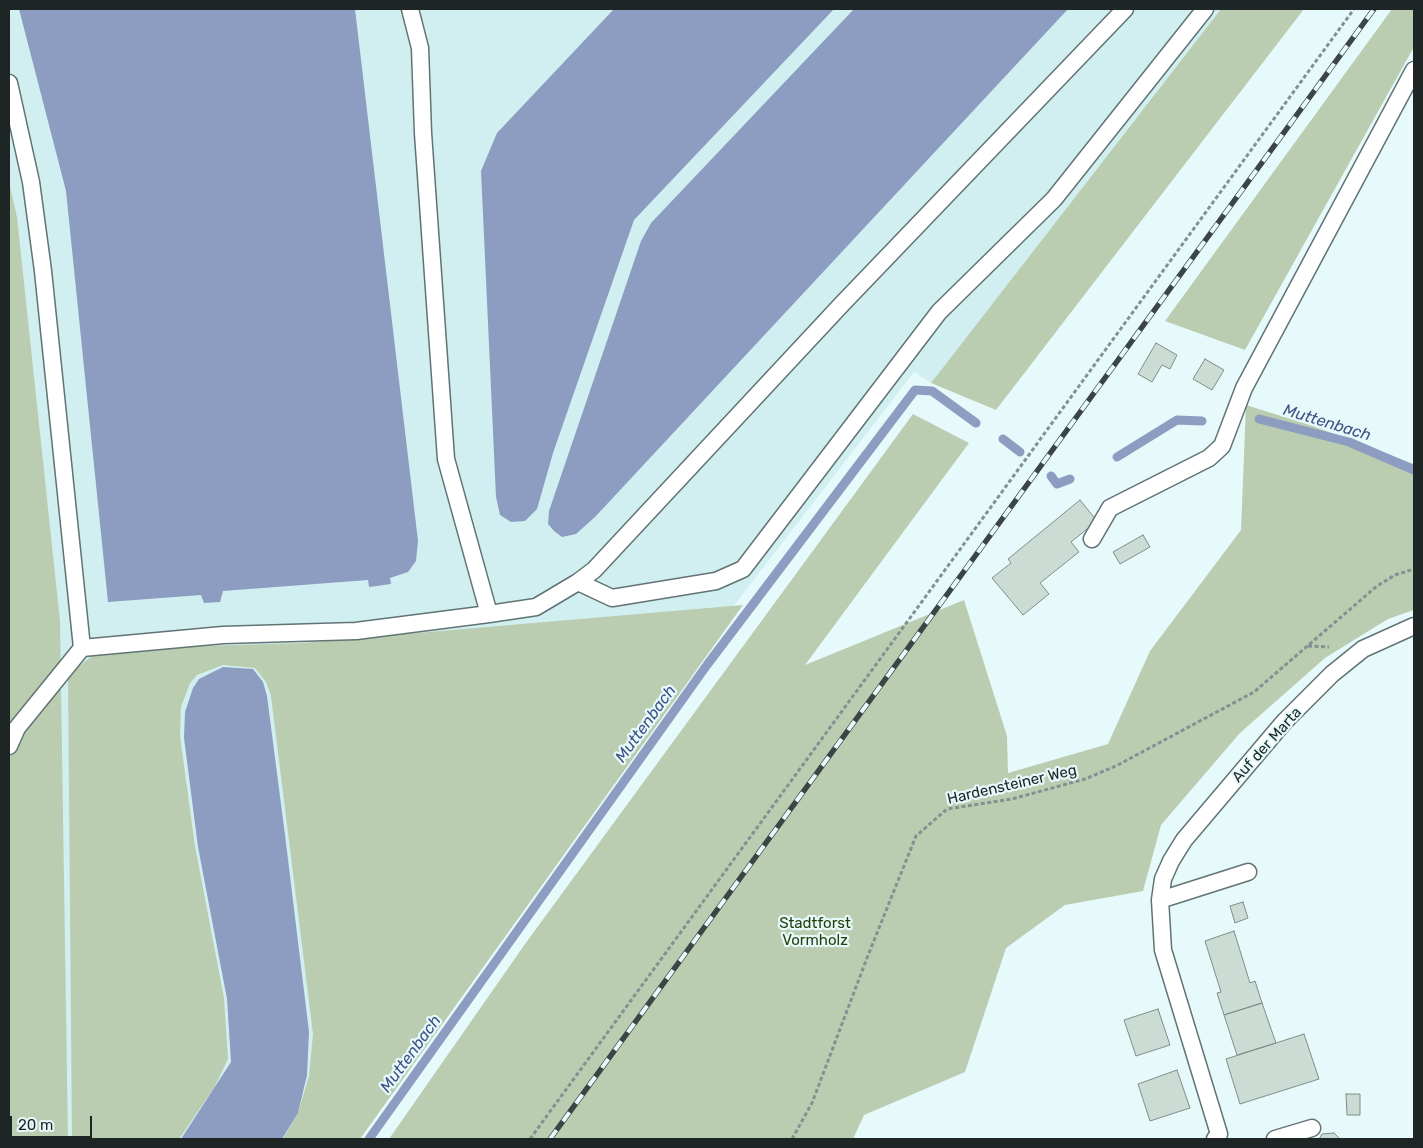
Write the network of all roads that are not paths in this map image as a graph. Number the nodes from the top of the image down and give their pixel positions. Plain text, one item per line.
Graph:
1 (410, 9) edge
2 (1125, 9) edge
3 (1206, 9) edge
4 (1414, 70) edge
5 (9, 83) edge
6 (1092, 539) dead end
7 (578, 582) junction
8 (489, 614) junction
9 (1414, 626) edge
10 (82, 648) junction
11 (9, 746) edge
12 (1248, 872) dead end
13 (1160, 900) junction
14 (1312, 1128) dead end
15 (1214, 1139) edge
16 (1275, 1139) edge

1 - 8 lane
2 - 7 lane
3 - 7 lane
4 - 6 lane
5 - 10 lane
7 - 8 lane
8 - 10 lane
9 - 13 lane, Auf der Marta
10 - 11 lane
12 - 13 lane
13 - 15 lane, Auf der Marta
14 - 16 lane

